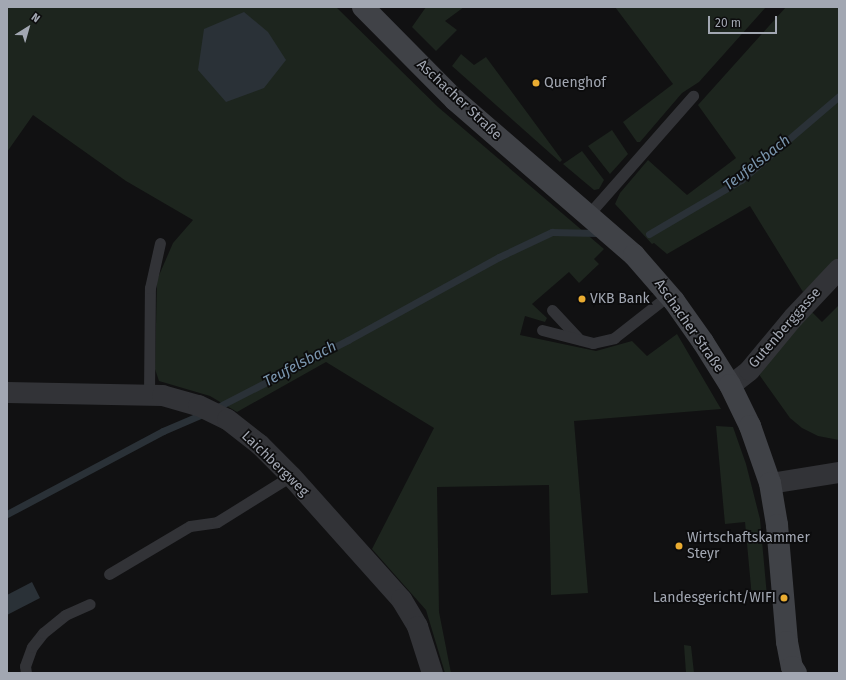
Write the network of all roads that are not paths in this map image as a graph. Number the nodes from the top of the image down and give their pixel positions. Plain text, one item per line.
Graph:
1 (363, 7) edge
2 (693, 96) dead end
3 (588, 215) junction
4 (160, 243) dead end
5 (839, 268) edge
6 (669, 295) junction
7 (552, 310) dead end
8 (542, 330) dead end
9 (579, 339) junction
10 (730, 385) junction
11 (7, 392) edge
12 (149, 395) junction
13 (839, 472) edge
14 (291, 476) junction
15 (770, 483) junction
16 (109, 574) dead end
17 (90, 604) dead end
18 (26, 673) edge
19 (432, 673) edge
20 (796, 673) edge

1 - 3 street, Aschacher Straße
2 - 3 lane
3 - 6 street, Aschacher Straße
4 - 12 lane
5 - 10 street, Gutenberggasse
6 - 9 lane
6 - 10 street, Aschacher Straße
7 - 9 lane
8 - 9 lane
10 - 15 street, Aschacher Straße
11 - 12 street, Laichbergweg
12 - 14 street, Laichbergweg
13 - 15 street
14 - 16 lane
14 - 19 street, Laichbergweg
15 - 20 street, Aschacher Straße
17 - 18 lane

